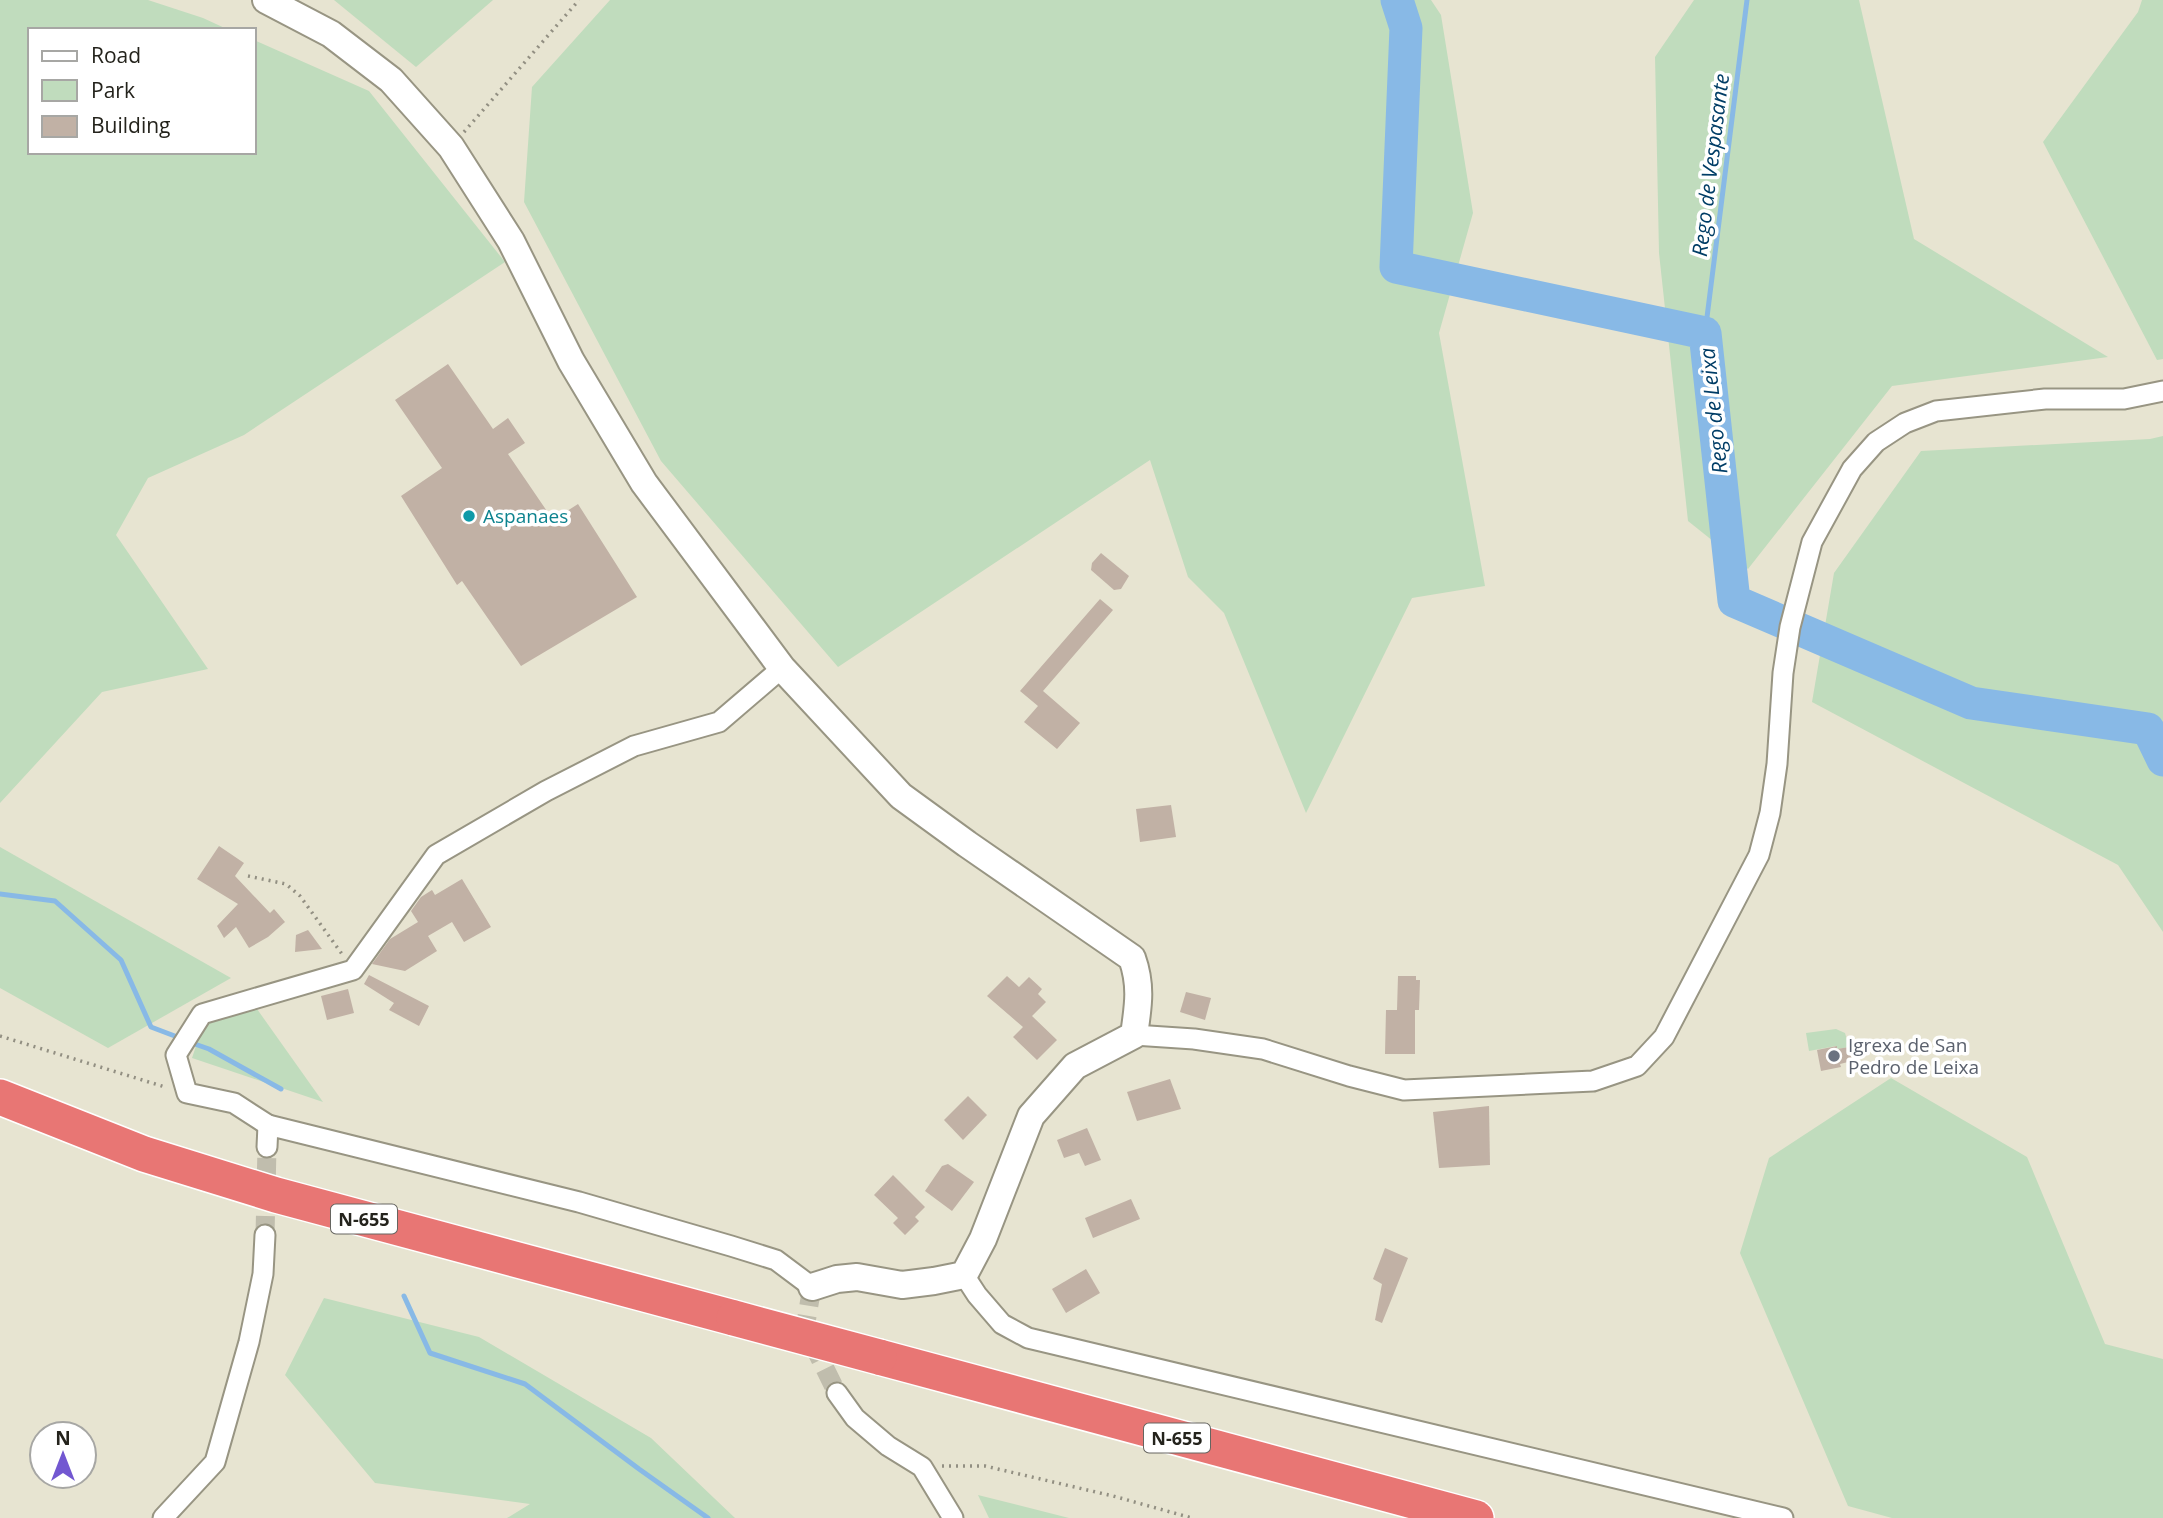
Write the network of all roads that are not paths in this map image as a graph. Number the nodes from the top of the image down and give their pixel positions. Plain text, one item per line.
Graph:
1 (266, 0) edge
2 (2163, 391) edge
3 (782, 668) junction
4 (1134, 1035) junction
5 (0, 1097) edge
6 (268, 1125) junction
7 (267, 1147) tunnel mouth
8 (265, 1234) tunnel mouth
9 (964, 1275) junction
10 (812, 1287) joint
11 (837, 1393) tunnel mouth
12 (163, 1518) edge
13 (953, 1518) edge
14 (1476, 1518) edge
15 (1783, 1518) edge

1 - 3 street
2 - 4 street
3 - 4 street
3 - 6 street
4 - 9 street
5 - 14 highway, N-655, bridge
6 - 7 street
6 - 10 street
8 - 12 street
9 - 10 street
9 - 15 street
11 - 13 street

